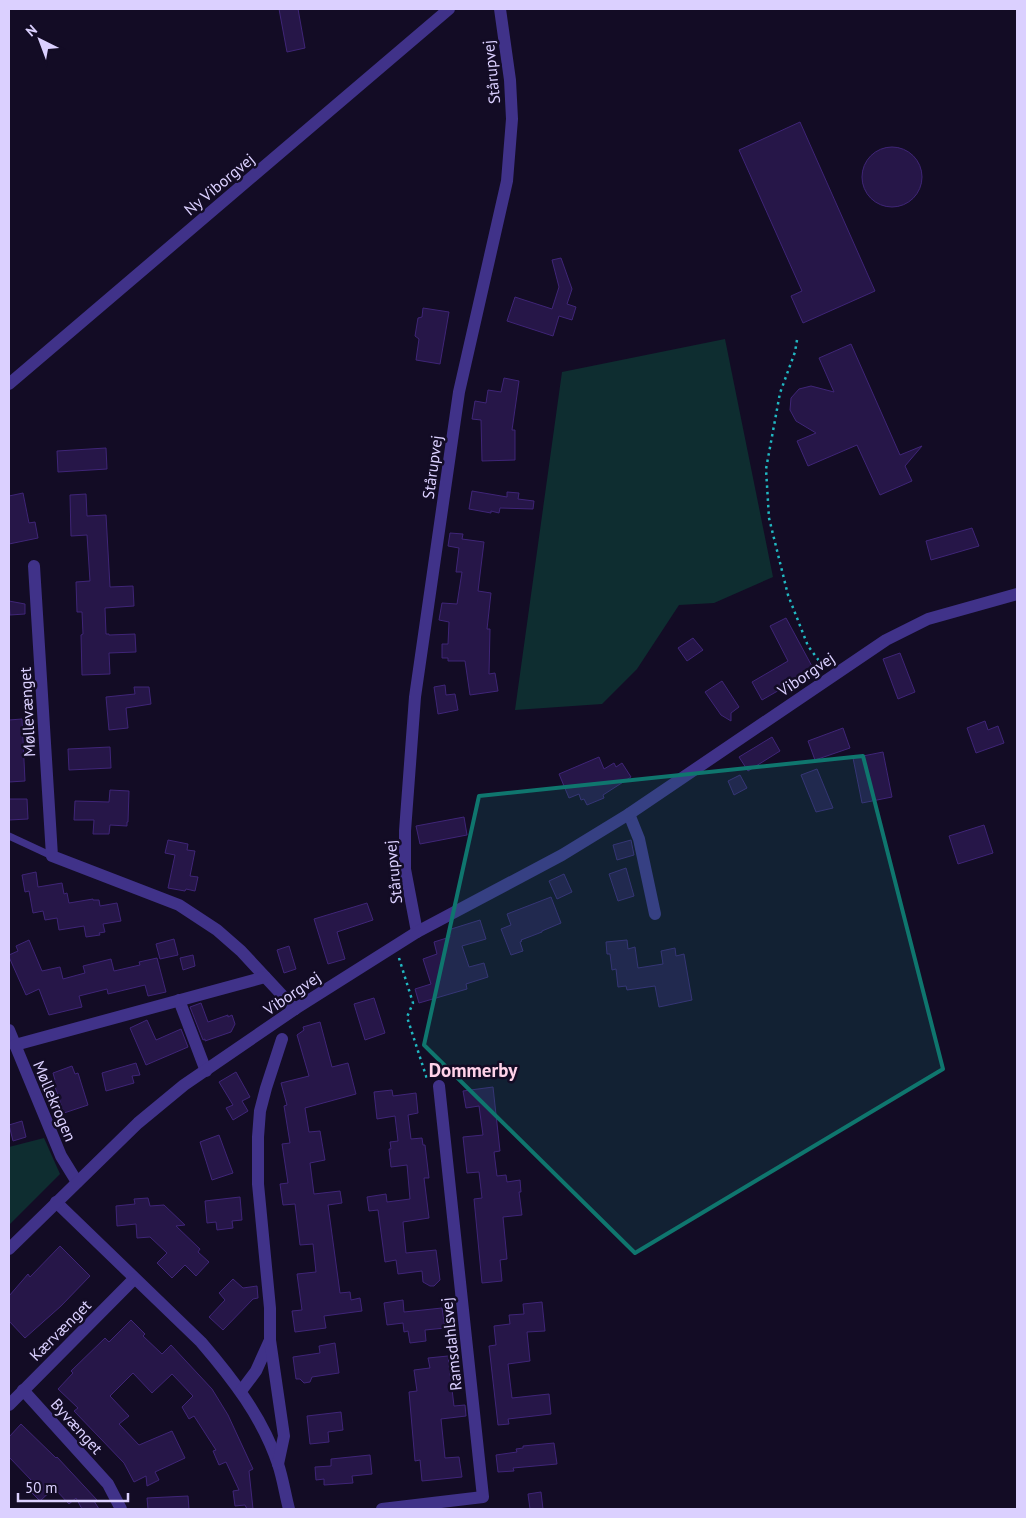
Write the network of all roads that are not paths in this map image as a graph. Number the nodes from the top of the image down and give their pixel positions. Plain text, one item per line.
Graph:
1 (449, 9) edge
2 (501, 14) edge
3 (9, 384) edge
4 (34, 566) dead end
5 (1017, 594) edge
6 (629, 814) junction
7 (9, 836) edge
8 (52, 856) junction
9 (655, 914) dead end
10 (417, 932) junction
11 (265, 977) junction
12 (179, 1000) junction
13 (295, 1010) junction
14 (9, 1030) edge
15 (282, 1039) dead end
16 (15, 1045) junction
17 (206, 1071) junction
18 (439, 1086) road end
19 (77, 1182) junction
20 (56, 1202) junction
21 (9, 1249) edge
22 (134, 1279) junction
23 (270, 1340) junction
24 (23, 1390) junction
25 (241, 1392) junction
26 (9, 1405) edge
27 (278, 1464) junction
28 (121, 1509) edge
29 (289, 1509) edge
30 (382, 1509) edge

1 - 3 street, Ny Viborgvej
2 - 10 street, Stårupvej
4 - 8 street, Møllevænget
5 - 6 street, Viborgvej
6 - 9 street
6 - 10 street, Viborgvej
7 - 8 lane
8 - 11 street
10 - 13 street, Viborgvej
11 - 12 street
11 - 13 street
12 - 16 street
12 - 17 street
13 - 17 street, Viborgvej
14 - 16 street, Møllekrogen
15 - 23 street
16 - 19 street, Møllekrogen
17 - 19 street, Viborgvej
18 - 30 street, Ramsdahlsvej
19 - 20 street, Viborgvej
20 - 21 street, Viborgvej
20 - 22 street
22 - 24 street, Kærvænget
22 - 25 street
23 - 25 street
23 - 27 street
24 - 26 street, Kærvænget
24 - 28 street, Byvænget
25 - 27 street
27 - 29 street

